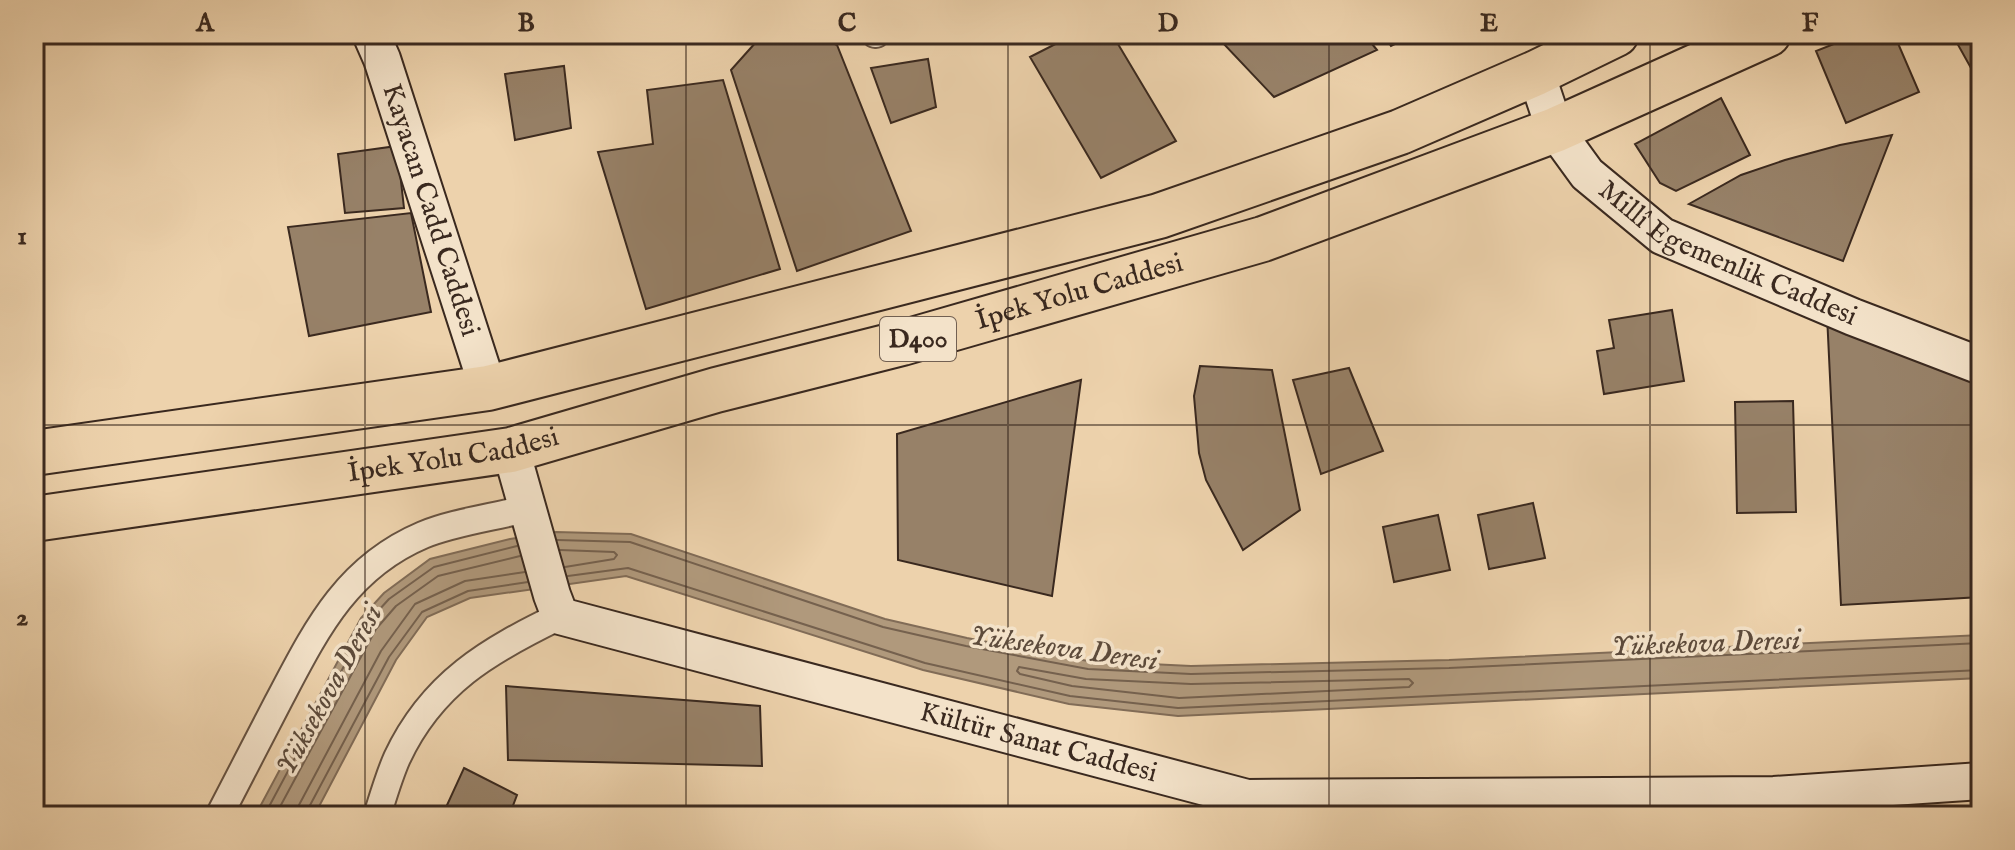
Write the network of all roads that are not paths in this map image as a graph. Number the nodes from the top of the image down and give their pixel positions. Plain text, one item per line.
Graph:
1 (371, 34) edge
2 (1616, 34) edge
3 (1768, 34) edge
4 (1536, 73) junction
5 (1555, 130) junction
6 (1981, 366) edge
7 (488, 388) junction
8 (511, 450) junction
9 (34, 453) edge
10 (532, 517) junction
11 (34, 519) edge
12 (556, 606) junction
13 (1981, 781) edge
14 (219, 816) edge
15 (377, 816) edge

1 - 7 street, Kayacan Cadd Caddesi
2 - 4 highway, İpek Yolu Caddesi / D400
3 - 5 highway, İpek Yolu Caddesi / D400
4 - 5 street, Millî Egemenlik Caddesi
4 - 7 highway, İpek Yolu Caddesi / D400
5 - 6 street, Millî Egemenlik Caddesi
5 - 8 highway, İpek Yolu Caddesi / D400
7 - 9 highway, İpek Yolu Caddesi / D400
8 - 10 street
8 - 11 highway, İpek Yolu Caddesi / D400
10 - 12 street
10 - 14 street
12 - 13 street, Kültür Sanat Caddesi
12 - 15 street

